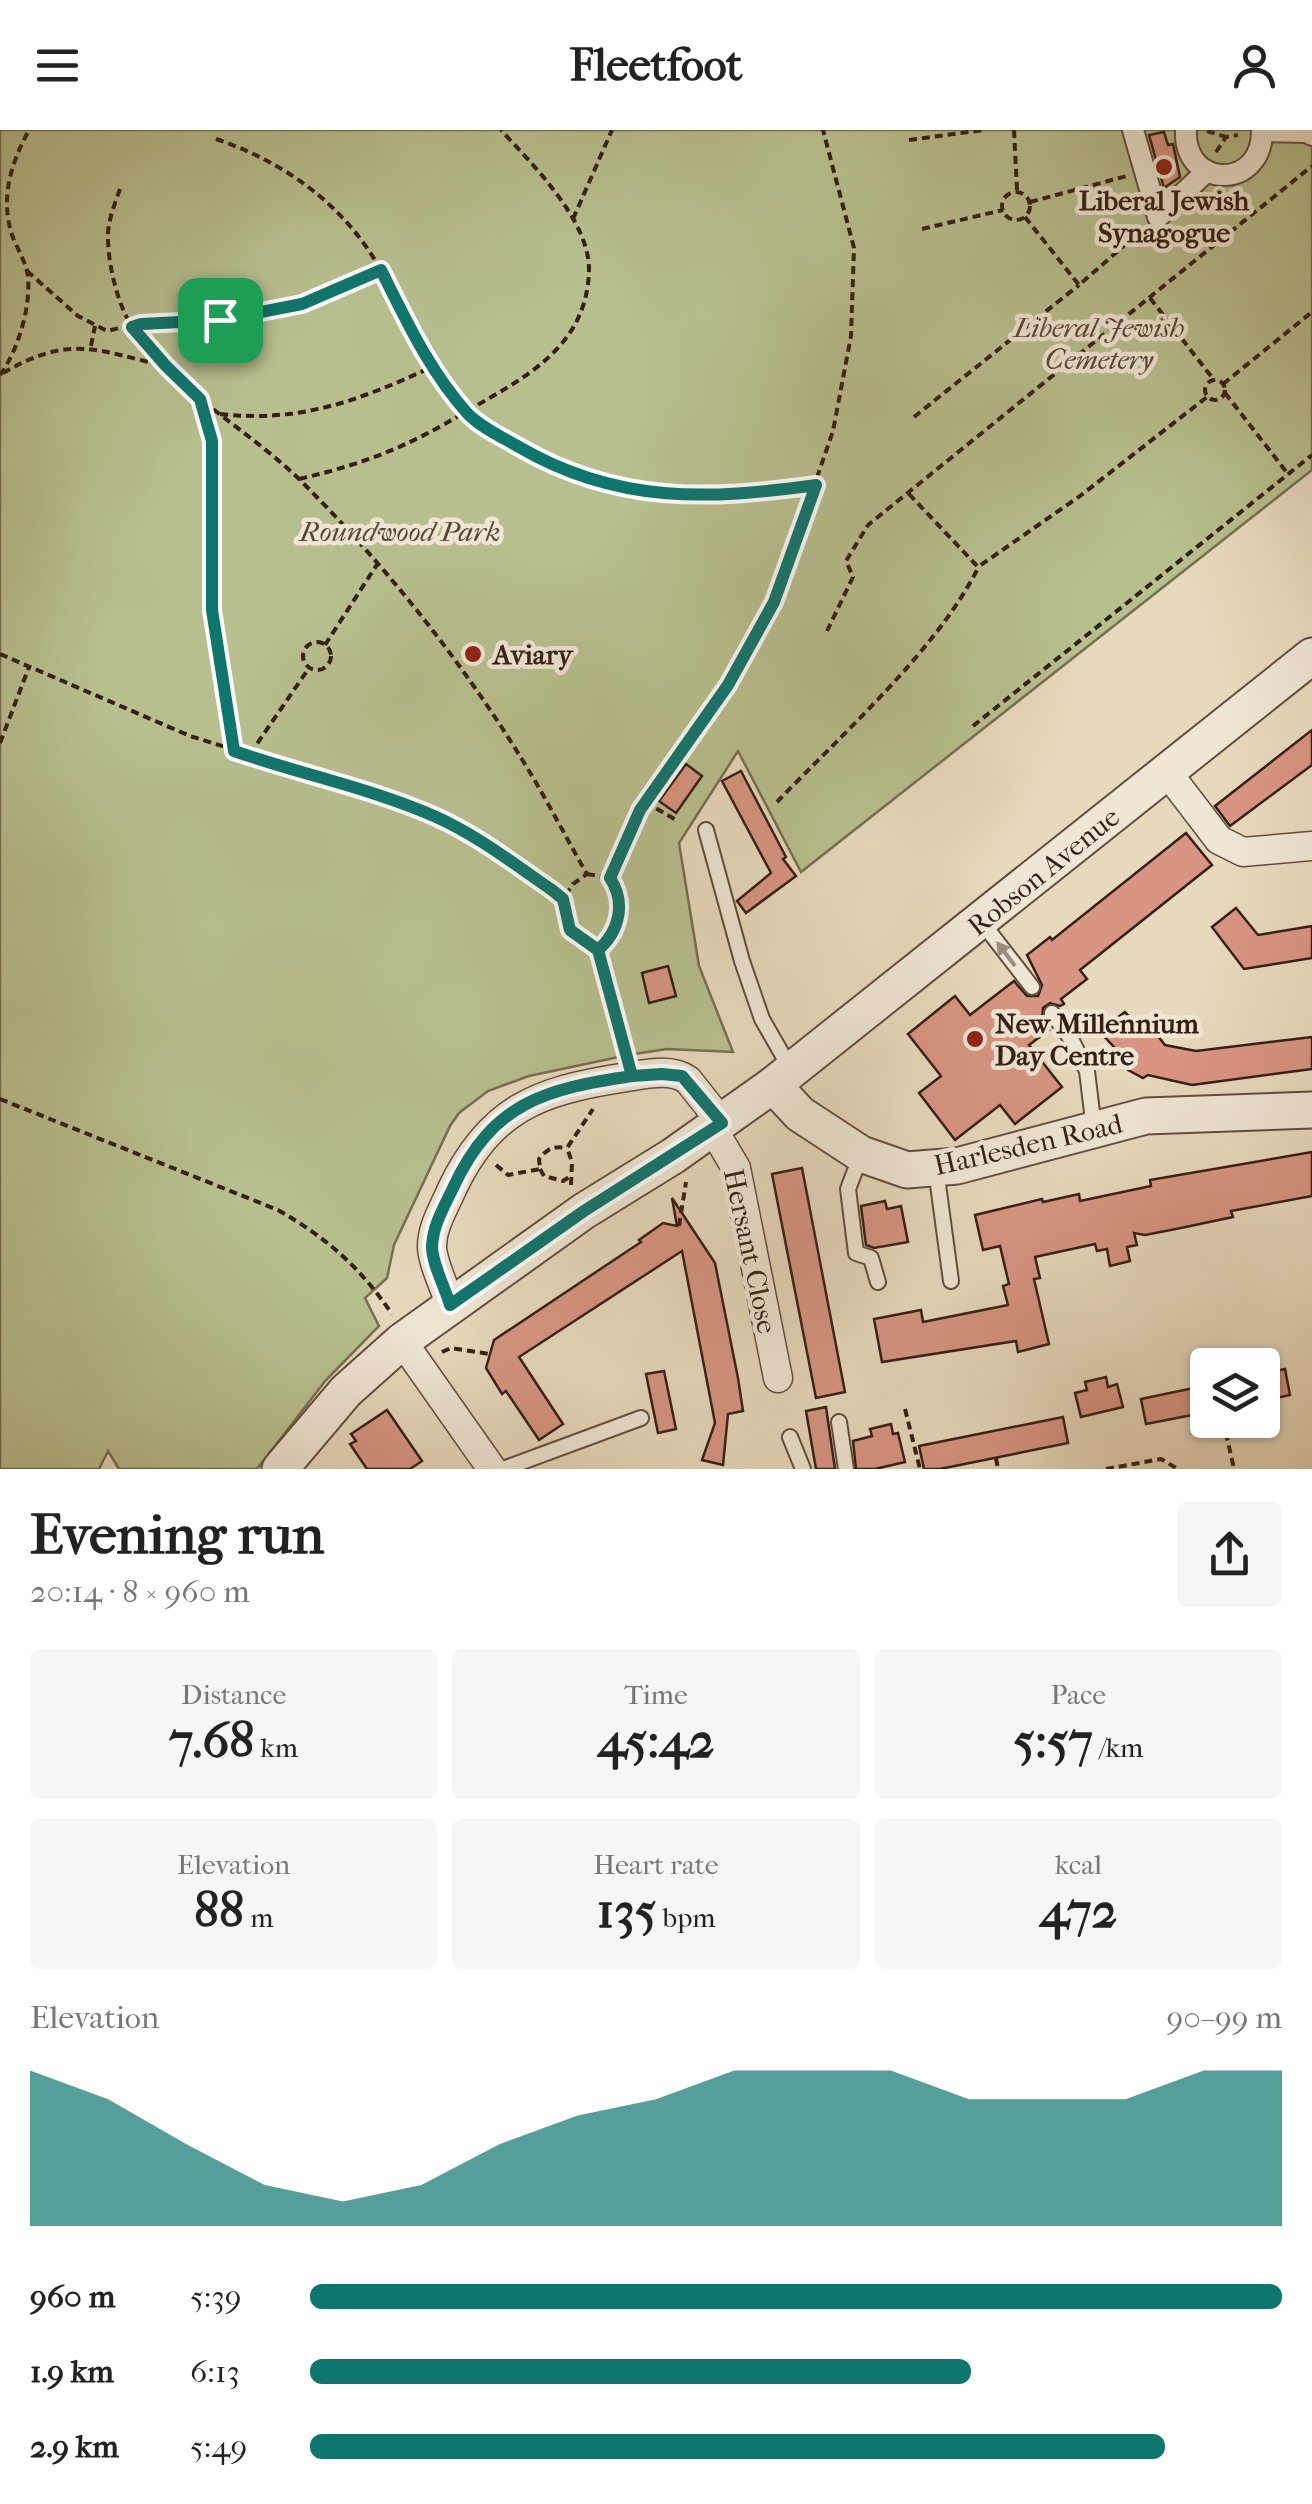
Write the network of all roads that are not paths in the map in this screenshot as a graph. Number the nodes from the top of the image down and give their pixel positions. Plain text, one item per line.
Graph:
1 (1133, 130) edge
2 (1186, 130) edge
3 (1263, 130) edge
4 (1286, 131) edge
5 (1312, 135) edge
6 (1206, 170) junction
7 (1312, 656) edge
8 (1168, 772) junction
9 (706, 830) dead end
10 (1312, 846) edge
11 (980, 920) junction
12 (1032, 987) dead end
13 (1052, 1013) dead end
14 (782, 1078) junction
15 (1312, 1110) edge
16 (718, 1126) junction
17 (1094, 1130) junction
18 (861, 1154) junction
19 (936, 1169) junction
20 (951, 1281) dead end
21 (878, 1282) dead end
22 (450, 1305) junction
23 (402, 1342) junction
24 (778, 1378) dead end
25 (641, 1418) dead end
26 (839, 1422) dead end
27 (790, 1437) dead end
28 (280, 1469) edge
29 (492, 1469) edge
30 (504, 1469) edge
31 (803, 1469) edge
32 (846, 1469) edge

1 - 6 street
2 - 6 street
3 - 4 street
3 - 6 street
4 - 5 street
7 - 8 street, Robson Avenue
8 - 10 street
8 - 11 street, Robson Avenue
9 - 14 lane
12 -> 11 lane
11 - 14 street, Robson Avenue
13 - 17 lane
14 - 16 street
14 - 18 street, Harlesden Road
15 - 17 street, Harlesden Road
16 - 22 street
16 - 22 street
16 - 24 street, Hersant Close
17 - 19 street, Harlesden Road
18 - 19 street, Harlesden Road
18 - 21 lane
19 - 20 lane
22 - 23 street
23 - 28 street
23 - 29 street
25 - 30 lane
26 - 32 lane
27 - 31 lane

